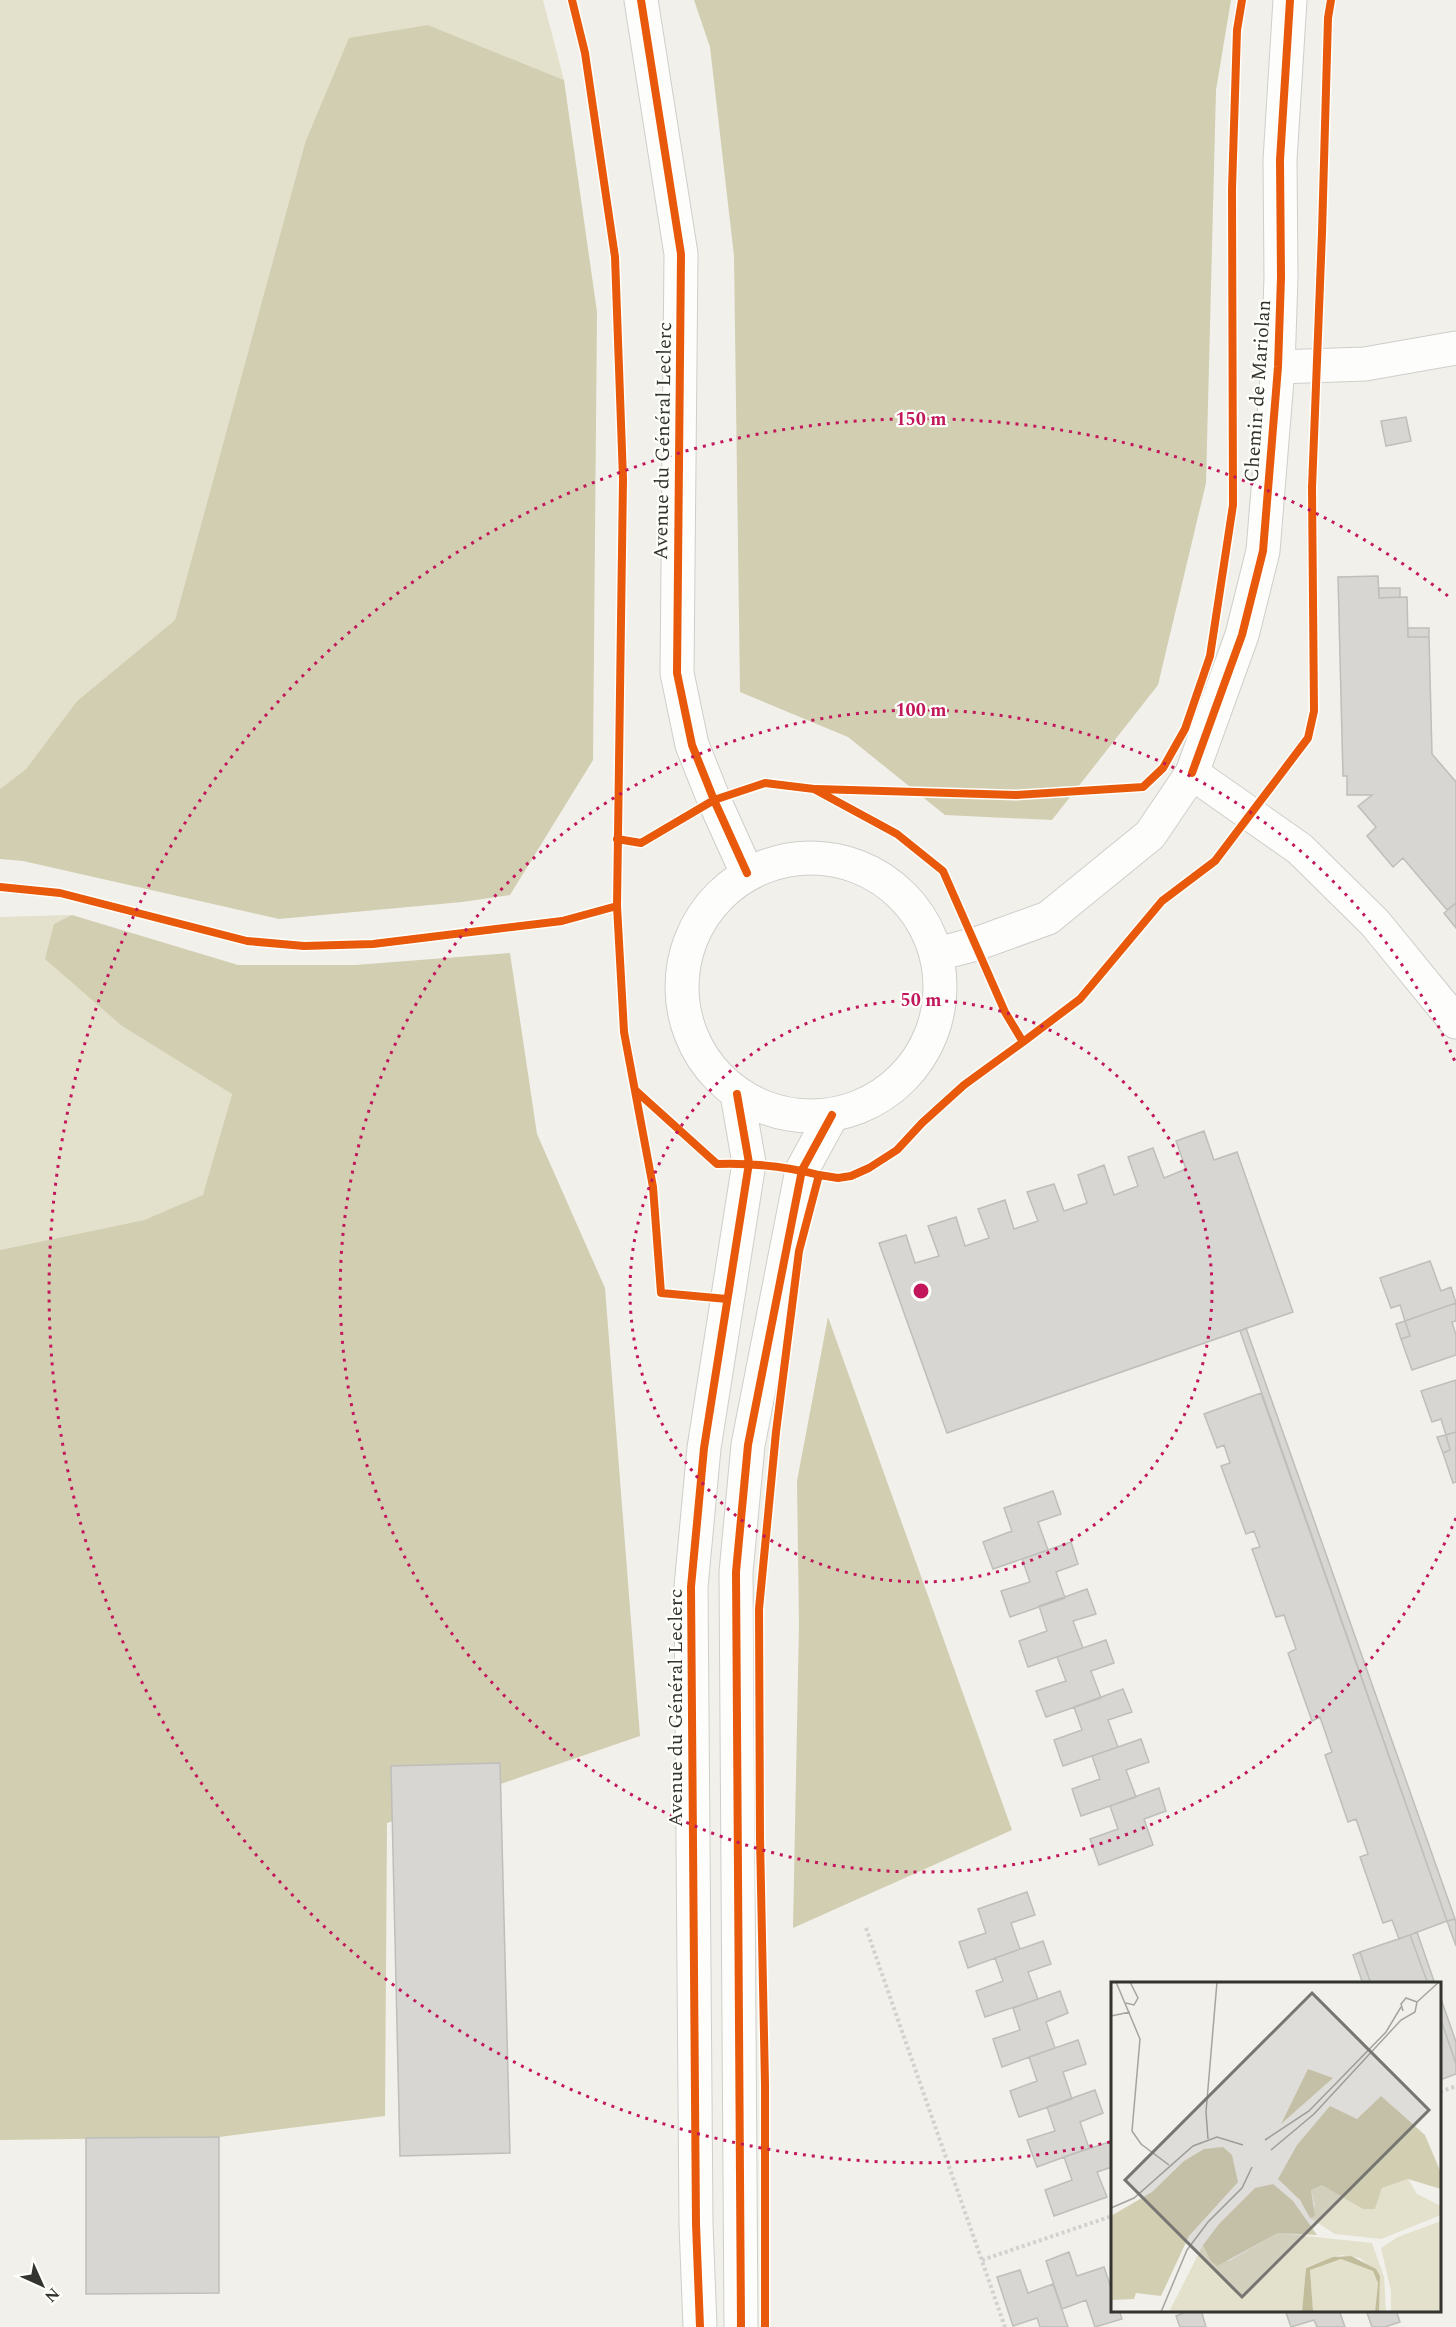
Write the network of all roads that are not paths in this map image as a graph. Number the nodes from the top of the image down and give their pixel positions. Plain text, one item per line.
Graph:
1 (641, 0) edge
2 (1290, 0) edge
3 (1456, 348) edge
4 (1278, 367) junction
5 (1192, 773) junction
6 (747, 873) junction
7 (937, 954) junction
8 (1456, 1022) edge
9 (737, 1094) junction
10 (832, 1115) junction
11 (700, 2327) edge
12 (741, 2327) edge

1 - 6 main road, Avenue du Général Leclerc
2 - 4 main road, Chemin de Mariolan
3 - 4 main road
4 - 5 main road, Chemin de Mariolan
5 - 7 main road, Chemin de Mariolan
5 - 8 main road
6 - 7 main road
6 - 9 main road
7 - 10 main road
9 - 10 main road
9 - 11 main road, Avenue du Général Leclerc
10 - 12 main road

